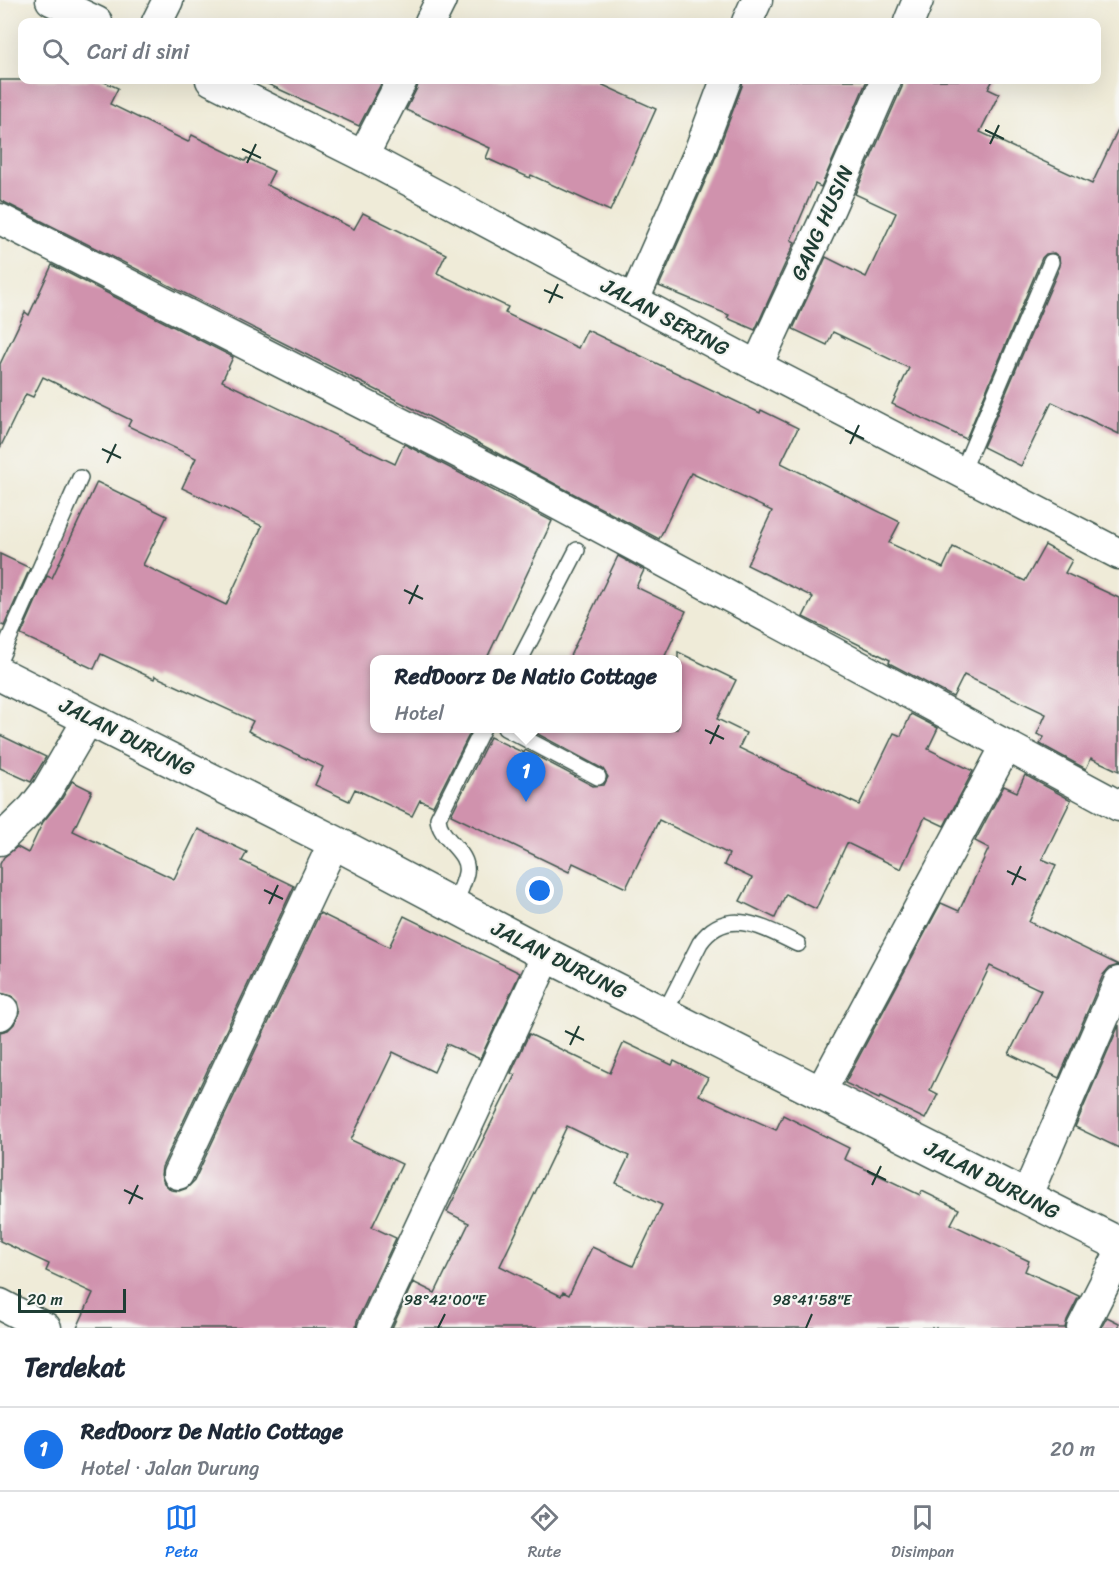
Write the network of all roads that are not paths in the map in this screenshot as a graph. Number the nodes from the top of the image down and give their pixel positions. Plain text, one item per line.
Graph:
1 (51, 0) edge
2 (168, 0) edge
3 (441, 0) edge
4 (757, 0) edge
5 (918, 0) edge
6 (89, 18) edge
7 (159, 18) edge
8 (432, 18) edge
9 (749, 18) edge
10 (911, 18) edge
11 (219, 84) edge
12 (400, 84) edge
13 (725, 84) edge
14 (884, 84) edge
15 (363, 156) junction
16 (0, 219) edge
17 (1051, 262) dead end
18 (634, 300) junction
19 (757, 366) junction
20 (962, 472) junction
21 (80, 478) dead end
22 (577, 550) dead end
23 (1119, 554) edge
24 (523, 655) edge
25 (0, 659) edge
26 (0, 674) edge
27 (90, 718) junction
28 (481, 733) edge
29 (514, 733) edge
30 (1006, 747) junction
31 (598, 777) dead end
32 (1119, 806) edge
33 (0, 840) edge
34 (334, 842) junction
35 (454, 905) junction
36 (798, 944) dead end
37 (547, 955) junction
38 (1119, 982) edge
39 (664, 1014) junction
40 (820, 1093) junction
41 (178, 1174) dead end
42 (1026, 1197) junction
43 (1119, 1244) edge
44 (1119, 1255) edge
45 (0, 1304) edge
46 (46, 1328) edge
47 (374, 1328) edge
48 (1082, 1328) edge

1 - 6 street
2 - 7 street
3 - 8 street
4 - 9 street
5 - 10 street
11 - 15 street, JALAN SERING
12 - 15 street
13 - 18 street
14 - 19 street, GANG HUSIN
15 - 18 street, JALAN SERING
16 - 30 street
17 - 20 lane
18 - 19 street, JALAN SERING
19 - 20 street, JALAN SERING
20 - 23 street, JALAN SERING
21 - 25 lane
22 - 24 lane
26 - 27 street, JALAN DURUNG
27 - 33 street
27 - 34 street, JALAN DURUNG
28 - 35 lane
29 - 31 lane
30 - 32 street
30 - 40 street
34 - 35 street, JALAN DURUNG
34 - 41 street
35 - 37 street, JALAN DURUNG
36 - 39 lane
37 - 39 street, JALAN DURUNG
37 - 47 street
38 - 42 street
39 - 40 street, JALAN DURUNG
40 - 42 street, JALAN DURUNG
42 - 43 street, JALAN DURUNG
44 - 48 street
45 - 46 street

